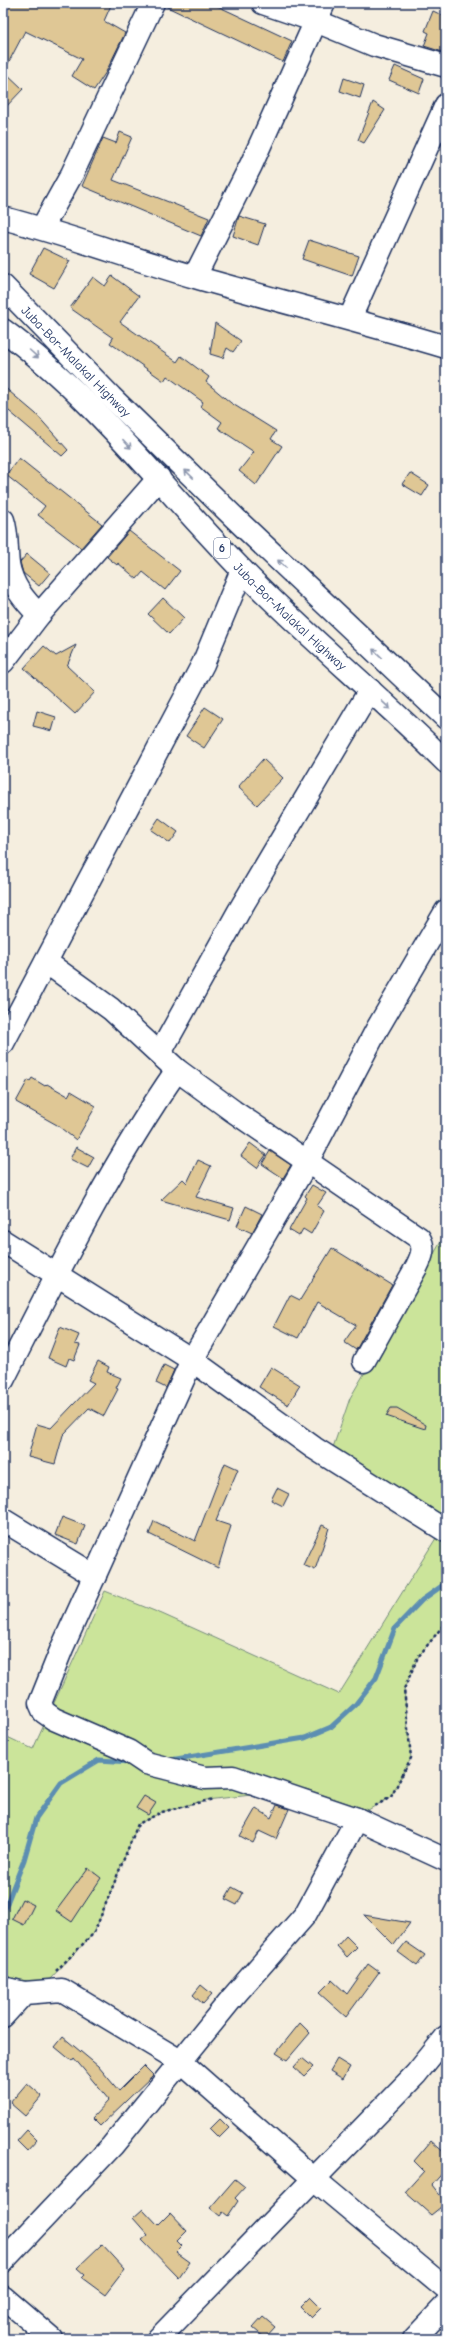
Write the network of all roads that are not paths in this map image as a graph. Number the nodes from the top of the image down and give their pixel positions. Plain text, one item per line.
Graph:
1 (153, 3) edge
2 (263, 3) edge
3 (320, 12) edge
4 (446, 66) edge
5 (446, 105) edge
6 (3, 218) edge
7 (42, 228) junction
8 (195, 276) junction
9 (3, 286) edge
10 (350, 318) junction
11 (3, 330) edge
12 (446, 347) edge
13 (159, 478) junction
14 (3, 520) edge
15 (242, 570) junction
16 (39, 614) junction
17 (3, 662) edge
18 (370, 690) junction
19 (446, 718) edge
20 (446, 762) edge
21 (446, 911) edge
22 (46, 962) junction
23 (3, 1043) edge
24 (160, 1053) junction
25 (177, 1070) junction
26 (307, 1162) junction
27 (3, 1241) edge
28 (56, 1275) junction
29 (192, 1360) junction
30 (364, 1361) dead end
31 (3, 1380) edge
32 (3, 1520) edge
33 (446, 1531) edge
34 (95, 1576) junction
35 (365, 1813) junction
36 (446, 1860) edge
37 (3, 1988) edge
38 (24, 1993) junction
39 (3, 2016) edge
40 (446, 2037) edge
41 (180, 2061) junction
42 (314, 2179) junction
43 (3, 2262) edge
44 (446, 2289) edge
45 (3, 2297) edge
46 (446, 2306) edge
47 (52, 2339) edge
48 (158, 2339) edge
49 (414, 2339) edge

1 - 7 main road
2 - 3 main road
3 - 4 main road
3 - 8 main road
5 - 10 main road
6 - 7 main road
7 - 8 main road
8 - 10 main road
19 -> 9 main road, Juba-Bor-Malakal Highway / 6
10 - 12 main road
11 -> 13 main road, Juba-Bor-Malakal Highway / 6
13 - 15 main road, Juba-Bor-Malakal Highway / 6
13 - 16 main road
14 - 16 main road
15 - 18 main road, Juba-Bor-Malakal Highway / 6
15 - 22 main road
16 - 17 main road
18 -> 20 main road, Juba-Bor-Malakal Highway / 6
18 - 24 main road
21 - 26 main road
22 - 23 main road
22 - 24 main road
24 - 25 main road
25 - 26 main road
25 - 28 main road
26 - 29 main road
26 - 30 main road
27 - 28 main road
28 - 29 main road
28 - 31 main road
29 - 33 main road
29 - 34 main road
32 - 34 main road
34 - 35 main road
35 - 36 main road
35 - 41 main road
37 - 38 main road
38 - 39 main road
38 - 41 main road
40 - 42 main road
41 - 42 main road
41 - 43 main road
42 - 44 main road
42 - 48 main road
45 - 47 main road
46 - 49 main road

